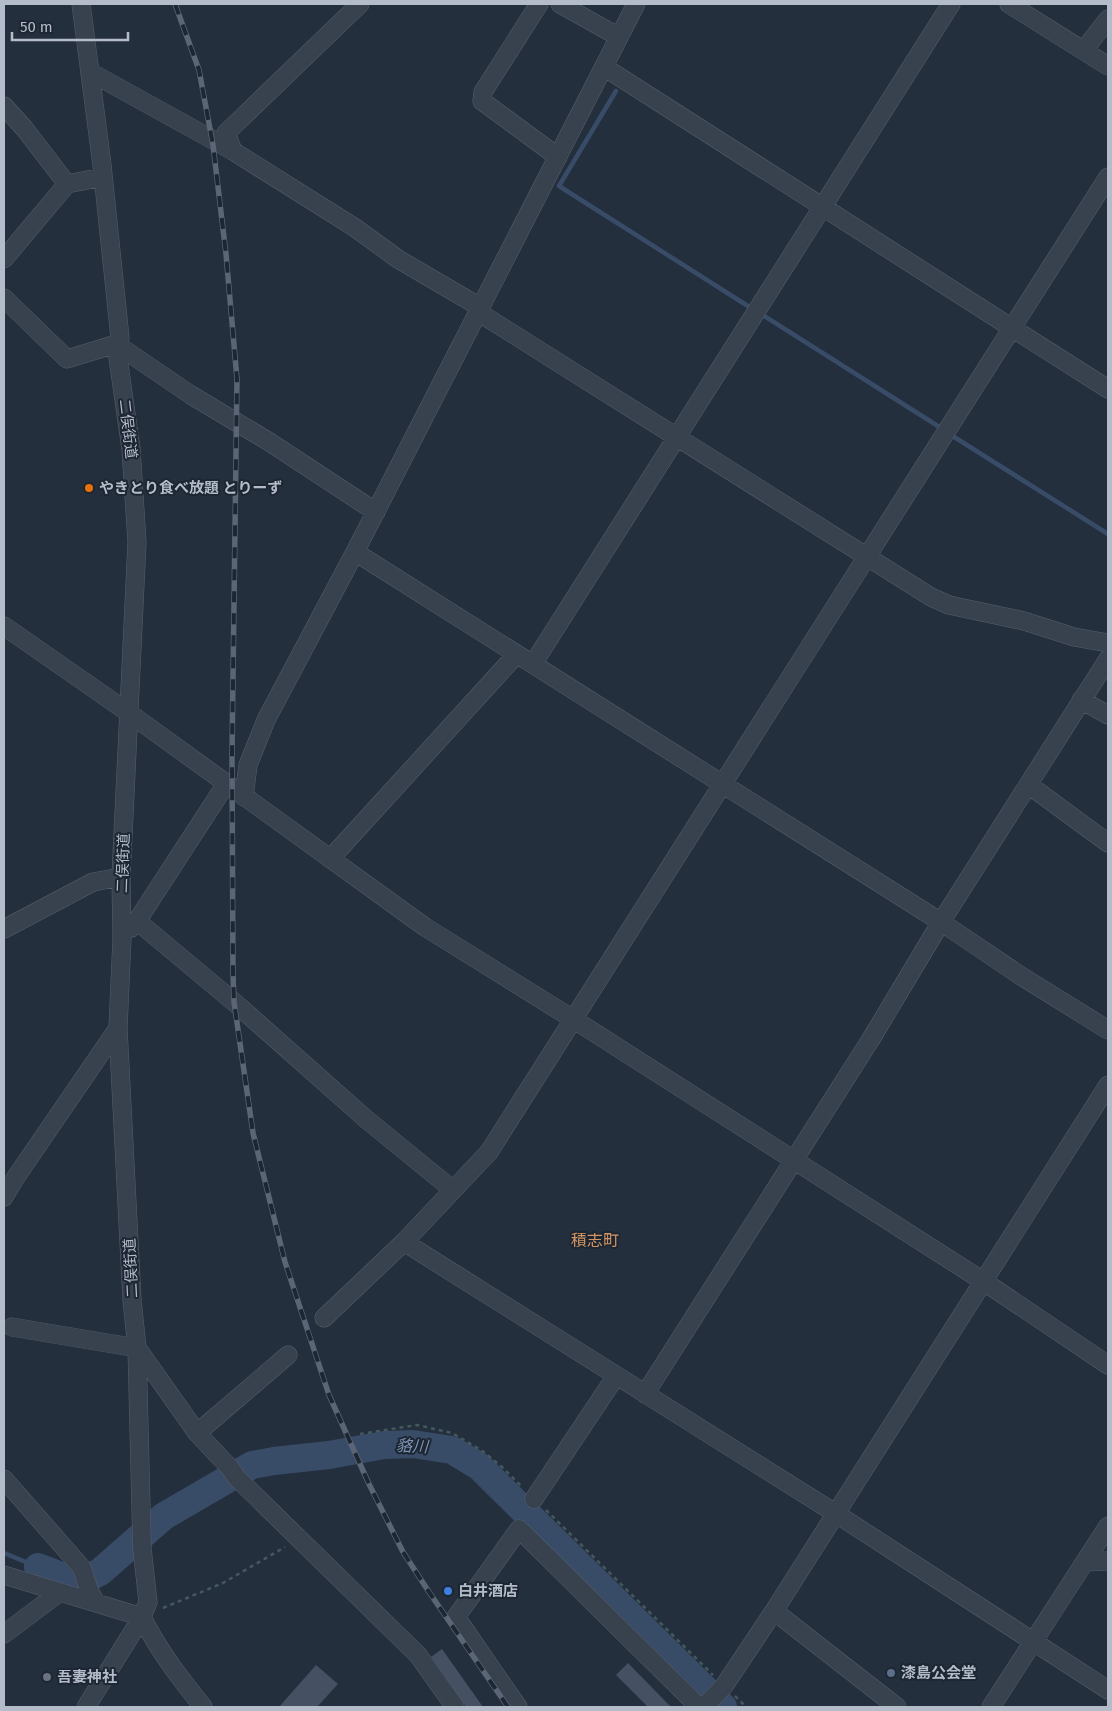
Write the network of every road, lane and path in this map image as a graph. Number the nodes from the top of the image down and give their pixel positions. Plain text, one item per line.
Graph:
1 (81, 4) edge
2 (360, 4) edge
3 (539, 4) edge
4 (560, 4) edge
5 (636, 4) edge
6 (951, 4) edge
7 (1009, 4) edge
8 (1108, 19) edge
9 (619, 37) junction
10 (1084, 50) junction
11 (1108, 66) edge
12 (604, 67) junction
13 (90, 72) junction
14 (4, 106) edge
15 (233, 151) junction
16 (558, 157) junction
17 (103, 177) junction
18 (1108, 177) edge
19 (67, 184) junction
20 (822, 206) junction
21 (4, 260) edge
22 (4, 298) edge
23 (479, 309) junction
24 (1012, 328) junction
25 (116, 344) junction
26 (1108, 389) edge
27 (676, 437) junction
28 (376, 512) junction
29 (355, 552) junction
30 (866, 557) junction
31 (4, 626) edge
32 (1108, 643) edge
33 (516, 655) junction
34 (1108, 659) edge
35 (533, 664) junction
36 (1081, 700) junction
37 (129, 713) junction
38 (1108, 715) edge
39 (226, 784) junction
40 (722, 784) junction
41 (1029, 785) junction
42 (244, 797) junction
43 (1108, 843) edge
44 (330, 859) junction
45 (121, 877) junction
46 (137, 921) junction
47 (941, 922) junction
48 (4, 929) edge
49 (122, 938) junction
50 (573, 1019) junction
51 (118, 1028) junction
52 (1108, 1030) edge
53 (1108, 1085) edge
54 (1102, 1107) edge
55 (794, 1160) junction
56 (9, 1177) edge
57 (453, 1190) junction
58 (4, 1197) edge
59 (404, 1242) junction
60 (984, 1280) junction
61 (324, 1318) dead end
62 (12, 1327) dead end
63 (137, 1348) junction
64 (288, 1355) dead end
65 (1108, 1365) edge
66 (616, 1376) junction
67 (645, 1394) junction
68 (197, 1433) junction
69 (360, 1434) dead end
70 (4, 1479) edge
71 (534, 1499) junction
72 (835, 1513) junction
73 (1108, 1526) edge
74 (300, 1538) junction
75 (1108, 1560) edge
76 (1085, 1562) junction
77 (4, 1574) edge
78 (60, 1592) junction
79 (93, 1597) junction
80 (774, 1611) junction
81 (142, 1617) junction
82 (4, 1634) edge
83 (1034, 1642) junction
84 (724, 1686) junction
85 (1108, 1690) edge
86 (86, 1707) edge
87 (203, 1707) edge
88 (455, 1707) edge
89 (518, 1707) edge
90 (699, 1707) edge
91 (704, 1707) edge
92 (897, 1707) edge
93 (991, 1707) edge

1 - 13 street, 二俣街道
2 - 15 street
3 - 16 street
4 - 9 street
5 - 9 street
6 - 20 street
7 - 10 street
8 - 10 street
9 - 12 street
10 - 11 street
12 - 16 street
12 - 20 street
13 - 15 street
13 - 17 street, 二俣街道
14 - 19 street
15 - 23 street
16 - 23 street
17 - 19 street
17 - 25 street, 二俣街道
18 - 24 street
19 - 21 street
20 - 24 street
20 - 27 street
22 - 25 street
23 - 27 street
23 - 28 street
24 - 26 street
24 - 30 street
25 - 28 street
25 - 37 street, 二俣街道
27 - 30 street
27 - 35 street
28 - 29 street
29 - 33 street
29 - 42 street
30 - 32 street
30 - 40 street
31 - 37 street
33 - 35 street
33 - 44 street
34 - 36 street
35 - 40 street
36 - 38 street
36 - 41 street
37 - 39 street
37 - 45 street, 二俣街道
39 - 42 street
39 - 46 street
40 - 47 street
40 - 50 street
41 - 43 street
41 - 47 street
42 - 44 street
44 - 50 street
45 - 48 street
45 - 49 street, 二俣街道
46 - 49 street
46 - 57 street
47 - 52 street
47 - 55 street
49 - 51 street, 二俣街道
50 - 55 street
50 - 57 street
51 - 56 street
51 - 63 street, 二俣街道
53 - 54 street
54 - 60 street
55 - 60 street
55 - 67 street
56 - 58 street
57 - 59 street
59 - 61 street
59 - 66 street
60 - 65 street
60 - 72 street
62 - 63 street
63 - 68 street
63 - 81 street, 二俣街道
64 - 68 street
66 - 67 street
66 - 71 street
67 - 72 street
68 - 74 street
69 - 71 path
70 - 79 street
71 - 84 path
72 - 80 street
72 - 83 street
73 - 76 street
74 - 81 path
74 - 88 street
75 - 76 street
76 - 83 street
77 - 78 street
78 - 79 street
78 - 82 street
79 - 81 street
80 - 84 street
80 - 92 street
81 - 86 street, 二俣街道
81 - 87 street
83 - 85 street
83 - 93 street
84 - 91 street
89 - 90 street

